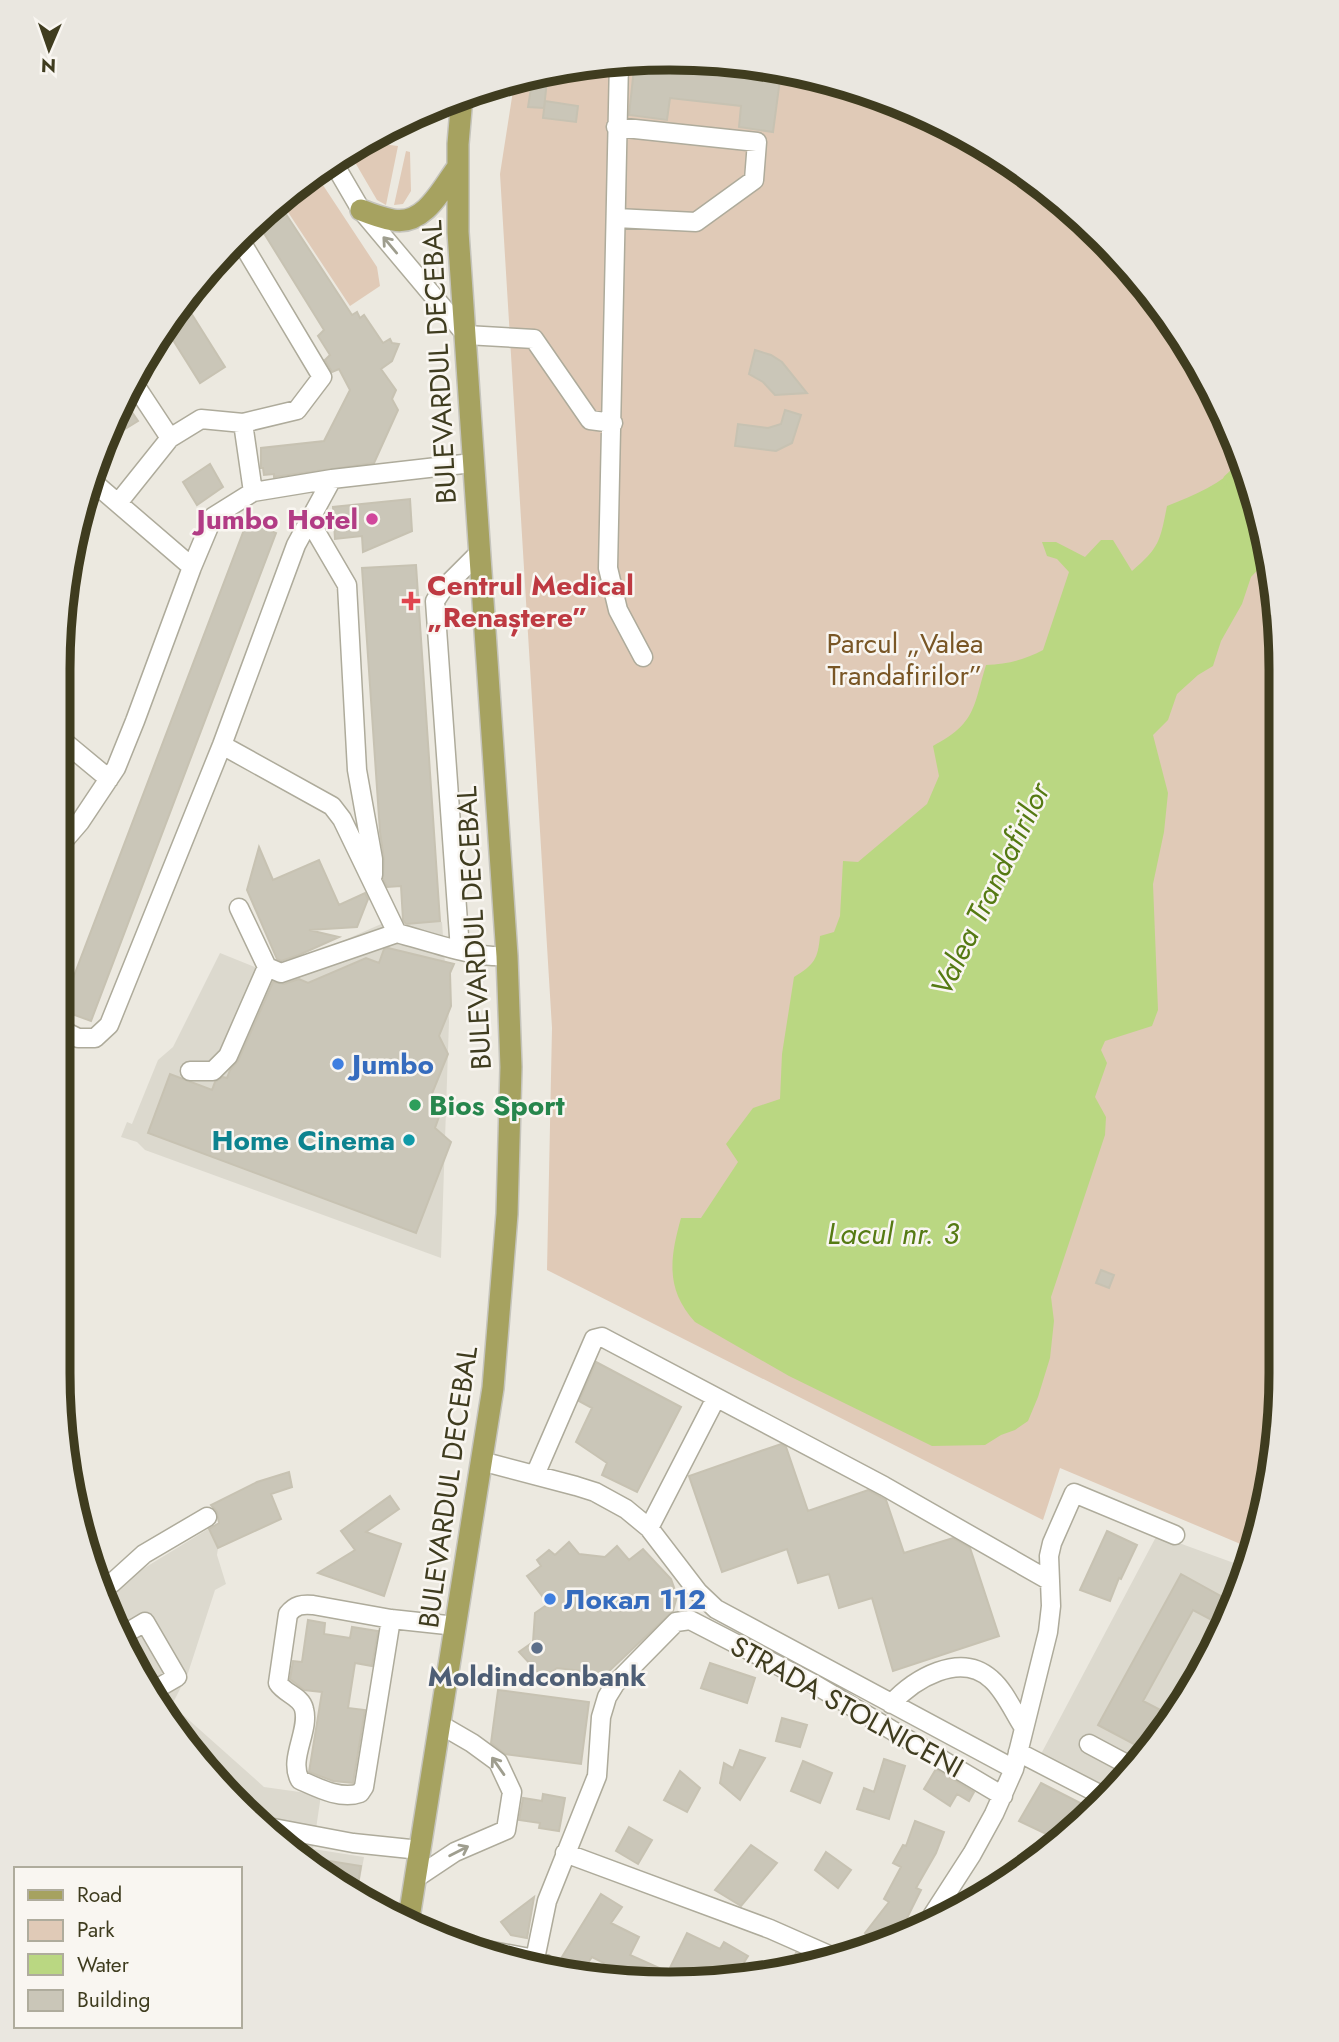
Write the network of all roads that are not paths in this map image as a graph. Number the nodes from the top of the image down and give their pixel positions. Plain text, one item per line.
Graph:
1 (618, 72) edge
2 (460, 108) edge
3 (616, 127) junction
4 (457, 167) junction
5 (338, 170) edge
6 (361, 210) junction
7 (616, 218) junction
8 (245, 247) edge
9 (466, 335) junction
10 (139, 391) edge
11 (243, 423) junction
12 (613, 423) junction
13 (170, 438) junction
14 (472, 463) junction
15 (332, 479) junction
16 (99, 487) edge
17 (253, 492) junction
18 (118, 503) junction
19 (309, 520) junction
20 (478, 554) junction
21 (192, 567) junction
22 (643, 657) dead end
23 (222, 745) junction
24 (70, 747) edge
25 (109, 779) junction
26 (70, 834) edge
27 (372, 882) junction
28 (239, 908) dead end
29 (397, 933) junction
30 (460, 950) junction
31 (507, 956) junction
32 (267, 967) junction
33 (70, 1034) edge
34 (190, 1071) dead end
35 (716, 1398) junction
36 (481, 1461) junction
37 (535, 1475) junction
38 (207, 1517) dead end
39 (649, 1528) junction
40 (1175, 1535) dead end
41 (1051, 1581) junction
42 (109, 1584) edge
43 (391, 1619) junction
44 (456, 1626) junction
45 (129, 1631) edge
46 (159, 1687) edge
47 (891, 1704) junction
48 (441, 1725) junction
49 (1024, 1728) junction
50 (1089, 1744) dead end
51 (1016, 1761) junction
52 (1124, 1763) edge
53 (1096, 1793) edge
54 (1003, 1796) junction
55 (282, 1830) edge
56 (420, 1850) junction
57 (565, 1853) junction
58 (416, 1878) junction
59 (936, 1909) edge
60 (411, 1913) edge
61 (823, 1952) edge
62 (540, 1957) edge

1 - 3 street
2 - 4 main road, BULEVARDUL DECEBAL
3 - 7 street
3 - 7 street
4 - 6 main road
4 - 9 main road, BULEVARDUL DECEBAL
5 - 6 street
9 -> 6 street
7 - 12 street
8 - 11 street
9 - 12 street
9 - 14 main road, BULEVARDUL DECEBAL
10 - 13 street
11 - 13 street
11 - 17 street
12 - 22 street
13 - 18 street
14 - 15 street
14 - 20 main road, BULEVARDUL DECEBAL
15 - 17 street
15 - 19 street
16 - 18 street
17 - 21 street
18 - 21 street
19 - 23 street
19 - 27 street
20 - 30 street
20 - 31 main road, BULEVARDUL DECEBAL
21 - 25 street
23 - 27 street
23 - 33 street
24 - 25 street
25 - 26 street
27 - 29 street
28 - 32 street
29 - 30 street
29 - 32 street
30 - 31 street
31 - 36 main road, BULEVARDUL DECEBAL
32 - 34 street
35 - 37 street
35 - 39 street
35 - 41 street
36 - 37 street
36 - 44 main road, BULEVARDUL DECEBAL
37 - 39 street
38 - 42 street
39 - 47 street
40 - 41 street
41 - 49 street
43 - 43 street
43 - 44 street
44 - 48 main road, BULEVARDUL DECEBAL
45 - 46 street
47 - 49 street
47 - 51 street
48 - 56 main road, BULEVARDUL DECEBAL
58 -> 48 street
49 - 51 street
50 - 52 street
51 - 53 street
51 - 54 street
54 - 57 street, STRADA STOLNICENI
54 - 59 street
55 - 56 street
56 - 58 main road, BULEVARDUL DECEBAL
57 - 61 street
57 - 62 street
58 - 60 main road, BULEVARDUL DECEBAL

